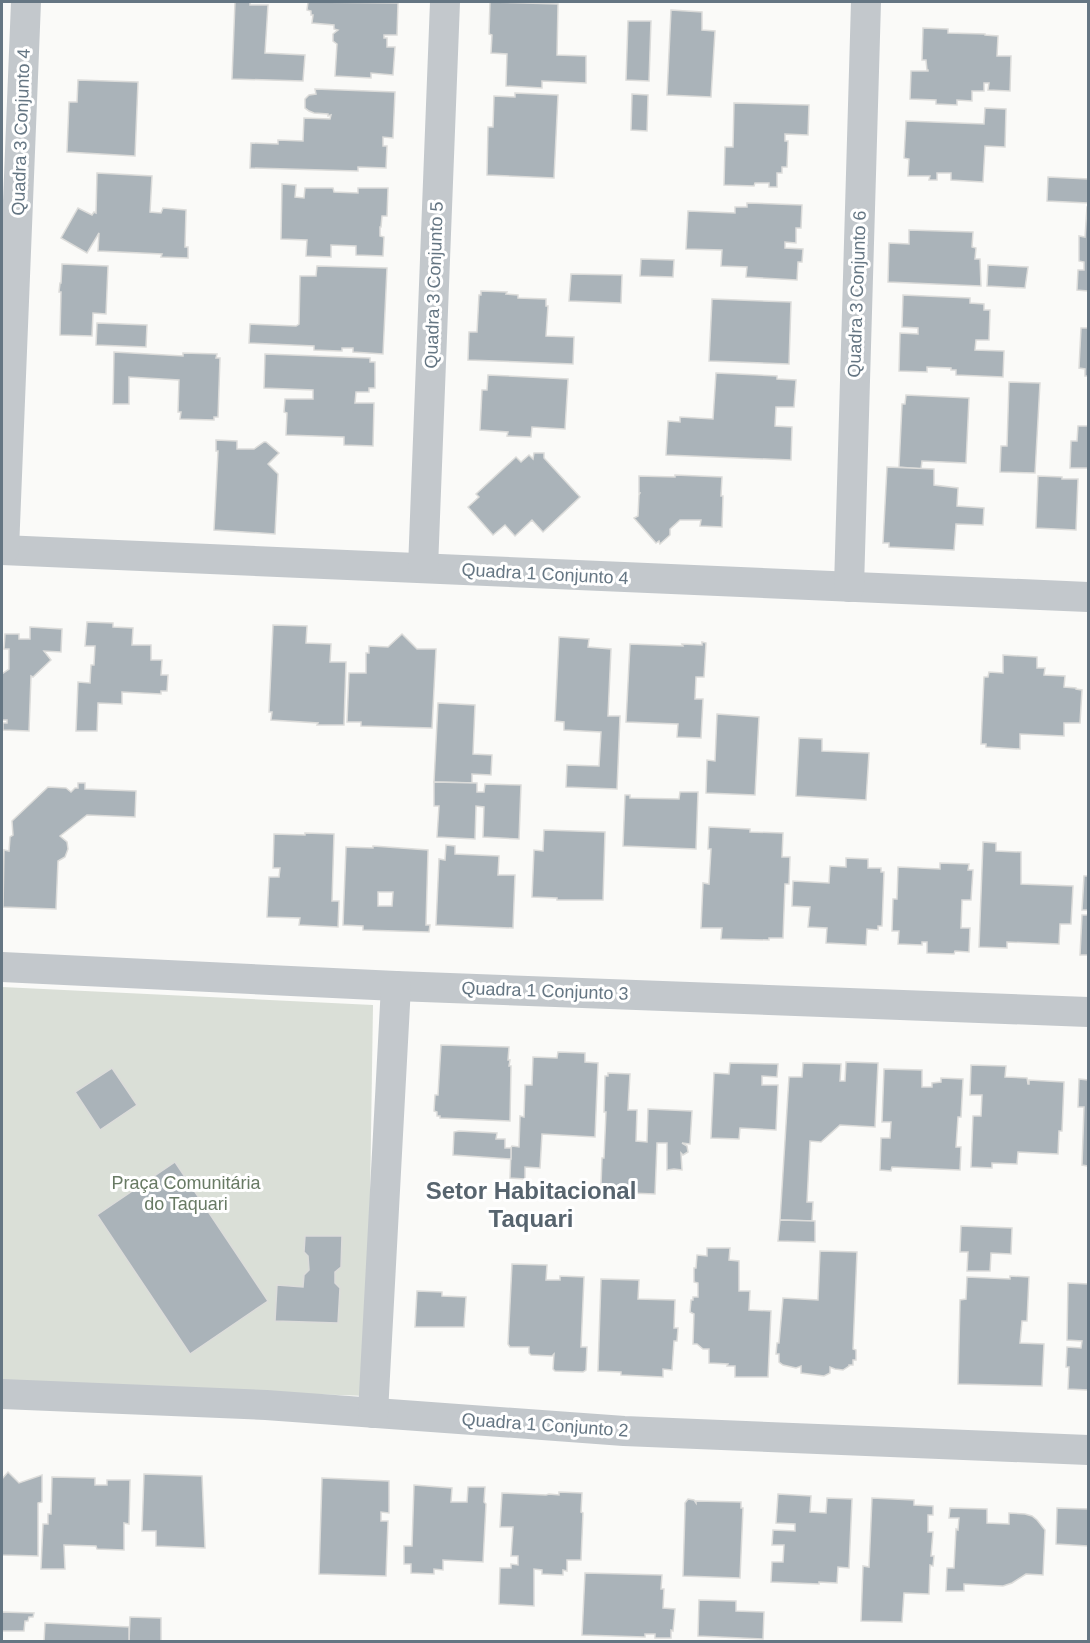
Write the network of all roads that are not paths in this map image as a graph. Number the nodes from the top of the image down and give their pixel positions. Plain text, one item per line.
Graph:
1 (26, 2) edge
2 (445, 2) edge
3 (866, 2) edge
4 (3, 550) edge
5 (423, 568) junction
6 (849, 587) junction
7 (1089, 597) edge
8 (2, 967) edge
9 (396, 986) junction
10 (1089, 1012) edge
11 (2, 1394) edge
12 (373, 1413) junction
13 (1089, 1450) edge

1 - 4 street, Quadra 3 Conjunto 4
2 - 5 street, Quadra 3 Conjunto 5
3 - 6 street, Quadra 3 Conjunto 6
4 - 5 street, Quadra 1 Conjunto 4
5 - 6 street, Quadra 1 Conjunto 4
6 - 7 street, Quadra 1 Conjunto 4
8 - 9 street, Quadra 1 Conjunto 3
9 - 10 street, Quadra 1 Conjunto 3
9 - 12 street
11 - 12 street, Quadra 1 Conjunto 2
12 - 13 street, Quadra 1 Conjunto 2

